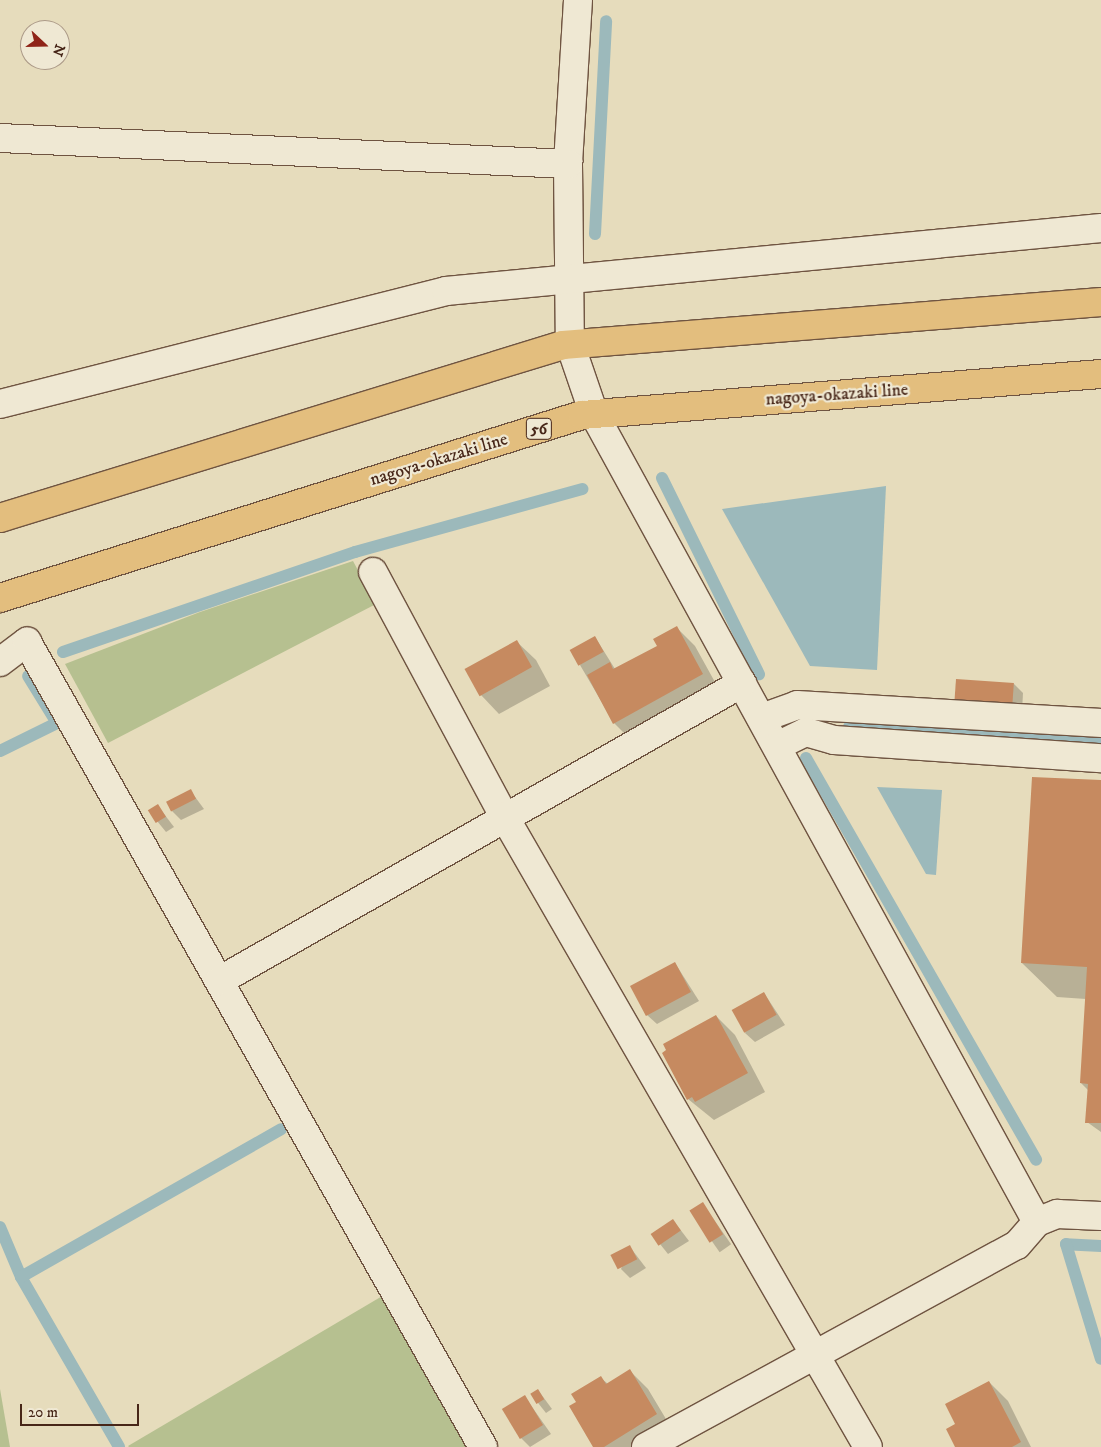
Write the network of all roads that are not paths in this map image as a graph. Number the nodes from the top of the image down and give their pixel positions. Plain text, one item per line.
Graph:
1 (578, 0) edge
2 (0, 138) edge
3 (568, 164) junction
4 (1101, 228) edge
5 (569, 276) junction
6 (1101, 302) edge
7 (570, 344) junction
8 (1101, 374) edge
9 (0, 404) edge
10 (594, 414) junction
11 (0, 518) edge
12 (373, 572) dead end
13 (0, 598) edge
14 (0, 662) edge
15 (742, 683) junction
16 (762, 718) junction
17 (1101, 723) edge
18 (777, 746) junction
19 (1101, 758) edge
20 (504, 816) junction
21 (219, 981) junction
22 (1101, 1216) edge
23 (1037, 1222) junction
24 (812, 1355) junction
25 (483, 1447) edge
26 (646, 1447) edge
27 (868, 1447) edge

1 - 3 street
2 - 3 street
3 - 5 street
4 - 5 street
5 - 7 street
5 - 9 street
6 - 7 main road
7 - 10 street
7 - 11 main road
8 - 10 main road, nagoya-okazaki line / 56
10 - 13 main road, nagoya-okazaki line / 56
10 - 15 street
12 - 20 street
14 - 21 street
15 - 16 street
15 - 20 street
16 - 17 street
16 - 18 street
18 - 19 street
18 - 23 street
20 - 21 street
20 - 24 street
21 - 25 street
22 - 23 street
23 - 24 street
24 - 26 street
24 - 27 street

